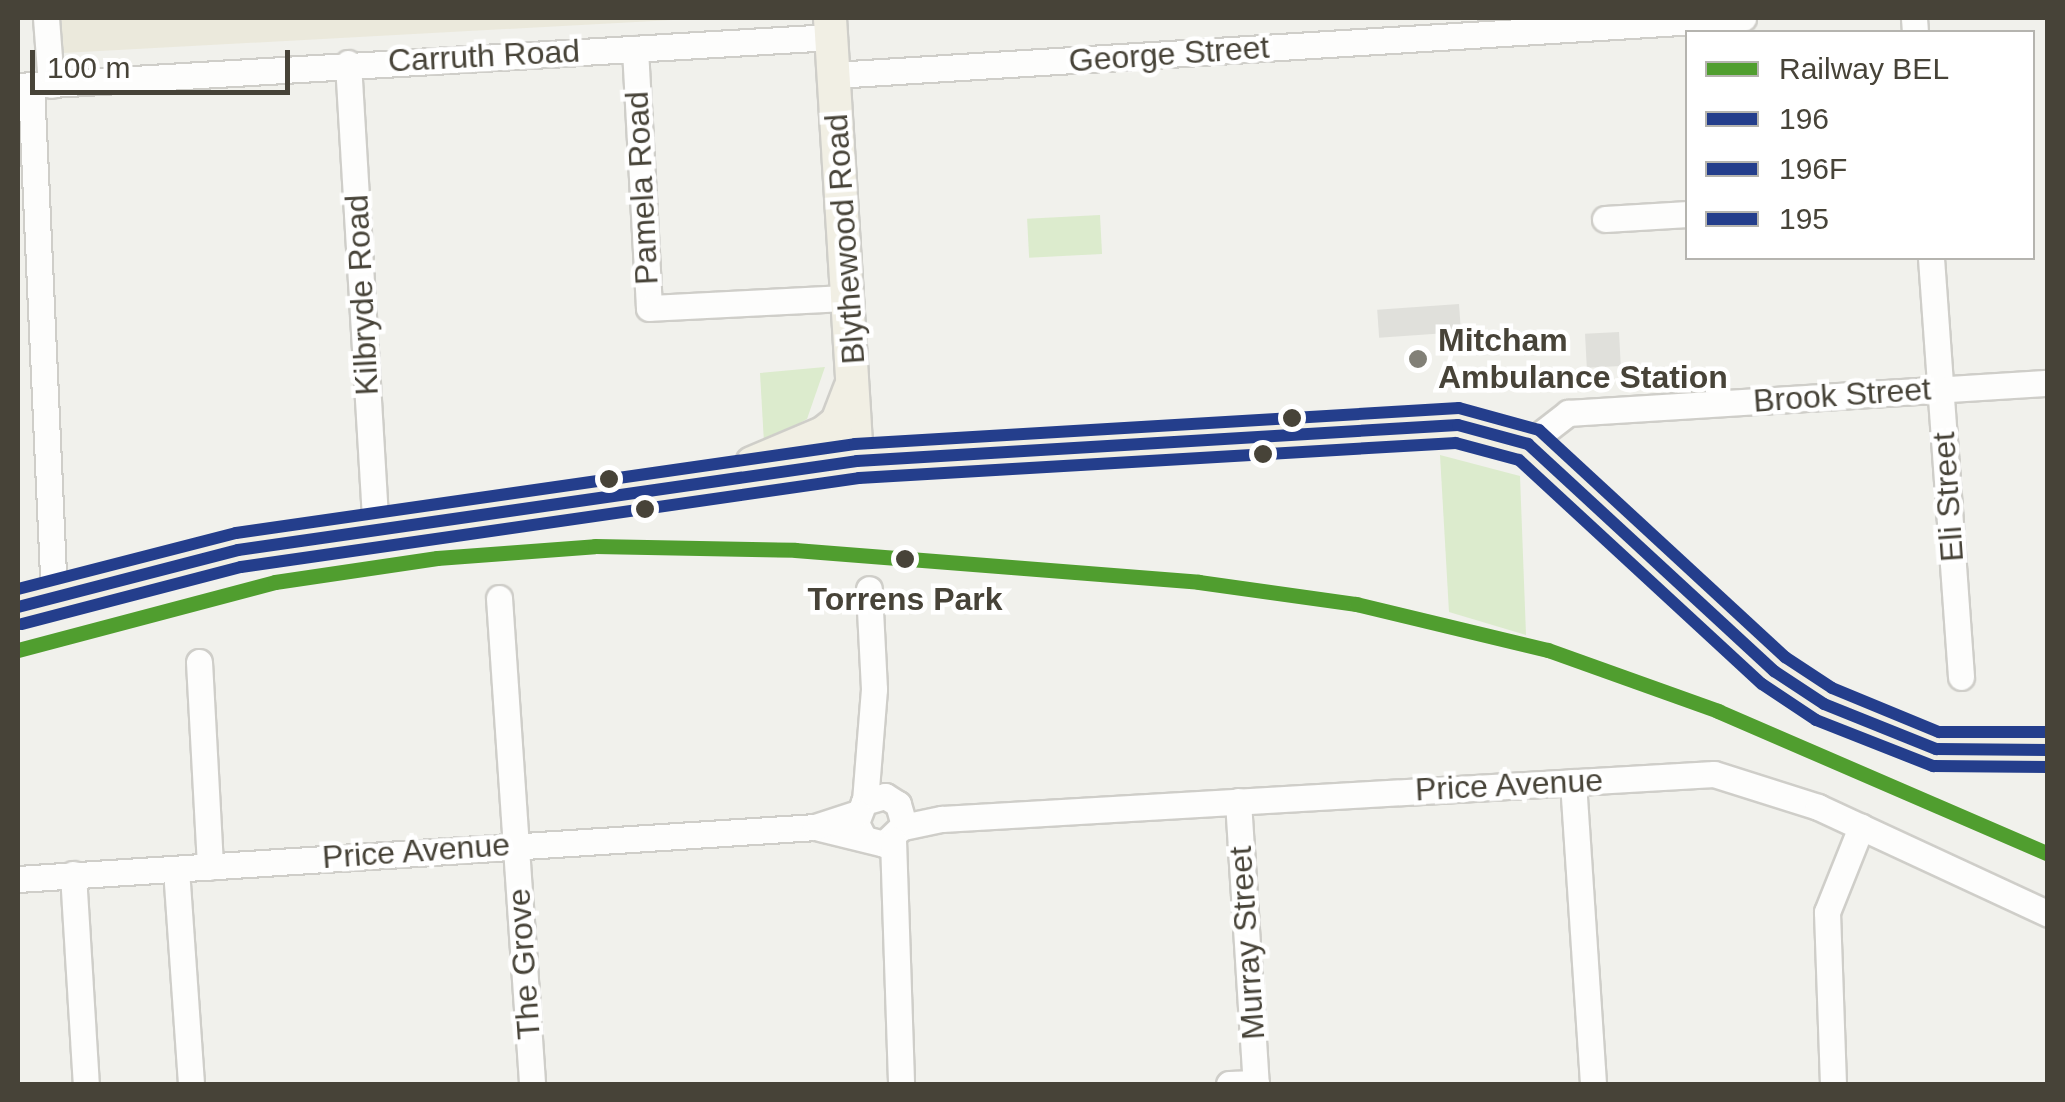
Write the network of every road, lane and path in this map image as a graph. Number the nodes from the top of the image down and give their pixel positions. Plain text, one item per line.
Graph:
1 (46, 18) edge
2 (1743, 18) edge
3 (1652, 20) edge
4 (831, 27) edge
5 (635, 49) junction
6 (348, 63) junction
7 (834, 75) junction
8 (33, 86) edge
9 (1685, 214) edge
10 (1605, 219) dead end
11 (1931, 260) edge
12 (846, 298) junction
13 (854, 371) junction
14 (2048, 383) edge
15 (1940, 388) junction
16 (1528, 444) junction
17 (857, 461) junction
18 (711, 480) junction
19 (376, 528) junction
20 (870, 589) dead end
21 (54, 596) junction
22 (499, 598) dead end
23 (18, 607) edge
24 (199, 662) dead end
25 (1961, 677) dead end
26 (2048, 750) edge
27 (1573, 782) junction
28 (1238, 801) junction
29 (881, 821) junction
30 (1861, 827) junction
31 (516, 843) junction
32 (210, 867) junction
33 (176, 868) junction
34 (73, 874) junction
35 (18, 878) edge
36 (2048, 914) edge
37 (86, 1084) edge
38 (191, 1084) edge
39 (532, 1084) edge
40 (901, 1084) edge
41 (1229, 1084) edge
42 (1256, 1084) edge
43 (1592, 1084) edge
44 (1833, 1084) edge

1 - 8 street
2 - 3 street, George Street
3 - 7 street, George Street
4 - 5 street, Carruth Road
4 - 7 main road, Blythewood Road
5 - 6 street, Carruth Road
5 - 12 street, Pamela Road
6 - 8 street, Carruth Road
6 - 19 street, Kilbryde Road
7 - 12 main road, Blythewood Road
8 - 21 street
9 - 10 street
11 - 15 street, Eli Street
12 - 13 main road, Blythewood Road
13 - 17 main road, Blythewood Road
13 - 18 main road
14 - 15 street, Brook Street
15 - 16 street, Brook Street
15 - 25 street, Eli Street
16 - 17 main road
16 - 26 main road
17 - 18 main road
18 - 19 main road
19 - 21 main road
20 - 29 street
21 - 23 main road
22 - 31 street, The Grove
24 - 32 street
27 - 28 street, Price Avenue
27 - 30 street, Price Avenue
27 - 43 street
28 - 29 street, Price Avenue
28 - 42 street, Murray Street
29 - 31 street, Price Avenue
29 - 40 street
30 - 36 street, Price Avenue
30 - 44 street
31 - 32 street, Price Avenue
31 - 39 street, The Grove
32 - 33 street, Price Avenue
33 - 34 street, Price Avenue
33 - 38 street
34 - 35 street, Price Avenue
34 - 37 street
41 - 42 street

